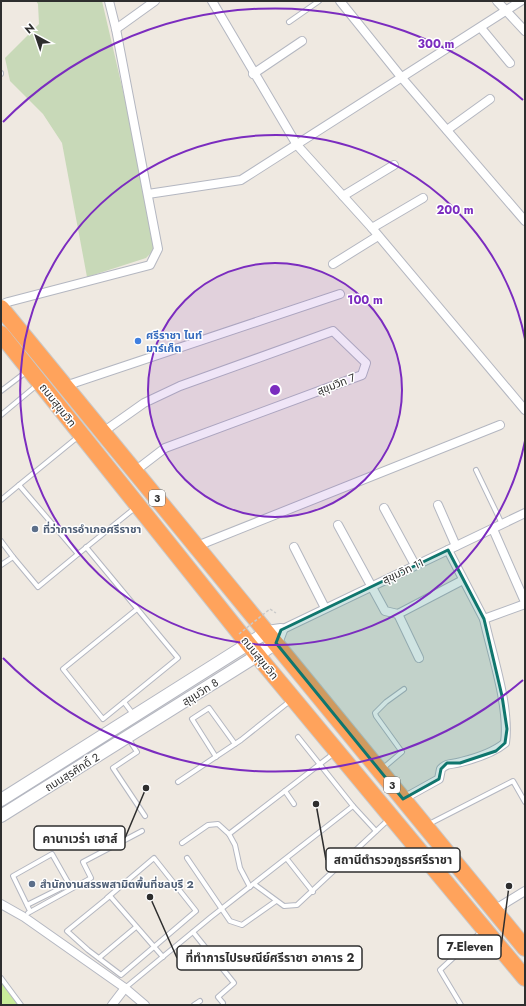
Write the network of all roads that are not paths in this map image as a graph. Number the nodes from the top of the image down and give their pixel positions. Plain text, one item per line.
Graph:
1 (109, 1) edge
2 (155, 1) edge
3 (212, 1) edge
4 (319, 1) edge
5 (340, 1) edge
6 (497, 1) edge
7 (521, 1) edge
8 (508, 11) junction
9 (289, 22) dead end
10 (116, 28) junction
11 (481, 28) junction
12 (525, 32) edge
13 (302, 41) dead end
14 (510, 63) dead end
15 (254, 74) junction
16 (402, 78) junction
17 (490, 99) dead end
18 (447, 130) junction
19 (297, 145) junction
20 (394, 165) dead end
21 (148, 194) junction
22 (343, 196) junction
23 (423, 198) dead end
24 (525, 221) edge
25 (372, 228) junction
26 (378, 236) junction
27 (333, 264) dead end
28 (340, 294) dead end
29 (1, 306) edge
30 (1, 334) edge
31 (29, 369) junction
32 (40, 382) junction
33 (65, 386) junction
34 (1, 391) edge
35 (525, 410) edge
36 (1, 415) edge
37 (500, 425) dead end
38 (103, 432) junction
39 (80, 434) junction
40 (476, 470) dead end
41 (135, 471) junction
42 (19, 485) junction
43 (1, 500) edge
44 (438, 505) dead end
45 (138, 506) junction
46 (384, 508) dead end
47 (525, 513) edge
48 (502, 524) junction
49 (338, 525) dead end
50 (493, 529) junction
51 (1, 542) edge
52 (196, 546) junction
53 (456, 546) junction
54 (86, 547) junction
55 (294, 547) dead end
56 (448, 550) junction
57 (78, 554) junction
58 (14, 557) junction
59 (1, 565) edge
60 (415, 565) junction
61 (463, 580) junction
62 (372, 586) junction
63 (525, 603) edge
64 (325, 608) junction
65 (137, 609) junction
66 (398, 614) junction
67 (484, 619) junction
68 (274, 635) junction
69 (248, 644) junction
70 (419, 658) dead end
71 (404, 689) dead end
72 (294, 699) junction
73 (124, 702) junction
74 (135, 716) junction
75 (142, 728) junction
76 (298, 737) dead end
77 (127, 738) junction
78 (235, 744) junction
79 (337, 751) junction
80 (216, 757) junction
81 (320, 764) junction
82 (381, 771) junction
83 (37, 778) junction
84 (178, 782) dead end
85 (44, 789) junction
86 (285, 791) junction
87 (403, 799) junction
88 (1, 800) edge
89 (525, 802) edge
90 (294, 804) dead end
91 (353, 806) junction
92 (1, 816) edge
93 (145, 816) dead end
94 (391, 817) junction
95 (425, 826) junction
96 (142, 831) dead end
97 (376, 831) junction
98 (229, 834) junction
99 (182, 843) dead end
100 (188, 858) dead end
101 (287, 859) junction
102 (254, 884) junction
103 (250, 887) junction
104 (525, 891) edge
105 (313, 892) junction
106 (107, 898) junction
107 (276, 901) junction
108 (1, 904) edge
109 (27, 905) junction
110 (221, 910) junction
111 (494, 910) junction
112 (27, 914) junction
113 (136, 927) junction
114 (484, 929) junction
115 (193, 932) junction
116 (154, 947) junction
117 (525, 948) edge
118 (163, 957) junction
119 (99, 958) junction
120 (1, 978) edge
121 (525, 978) edge
122 (125, 988) junction
123 (200, 1001) dead end
124 (223, 1003) dead end
125 (21, 1005) edge
126 (112, 1005) edge
127 (145, 1005) edge
128 (194, 1005) edge
129 (461, 1005) edge

1 - 10 street
2 - 10 street
3 - 15 street
4 - 9 lane
5 - 16 street
6 - 8 street
7 - 8 street
8 - 11 street
8 - 12 street
10 - 21 street
11 - 14 street
11 - 16 street
13 - 15 street
15 - 19 street
16 - 18 street
16 - 19 street
17 - 18 street
18 - 24 street
19 - 21 street
19 - 22 street
20 - 22 street
21 - 29 street
22 - 25 street
23 - 25 street
25 - 26 street
26 - 27 street
26 - 35 street
28 - 33 street
29 - 33 highway, ถนนสุขุมวิท / 3
30 - 31 highway, ถนนสุขุมวิท / 3
31 - 32 highway, ถนนสุขุมวิท / 3
31 - 34 lane
32 - 36 lane
32 - 39 highway, ถนนสุขุมวิท / 3
33 - 38 highway, ถนนสุขุมวิท / 3
37 - 52 street
38 - 41 highway, ถนนสุขุมวิท / 3
38 - 41 street, สุขุมวิท 7
39 - 42 lane
39 - 45 highway, ถนนสุขุมวิท / 3
40 - 48 lane
41 - 52 highway, ถนนสุขุมวิท / 3
42 - 43 lane
42 - 57 lane
44 - 53 street
45 - 54 lane
45 - 69 highway, ถนนสุขุมวิท / 3
46 - 60 street
47 - 48 street, สุขุมวิท 11
48 - 50 street, สุขุมวิท 11
49 - 62 street
50 - 53 street, สุขุมวิท 11
50 - 63 street
51 - 58 lane
52 - 68 highway, ถนนสุขุมวิท / 3
53 - 56 street, สุขุมวิท 11
54 - 57 lane
54 - 65 lane
55 - 64 street
56 - 60 street, สุขุมวิท 11
56 - 61 street
57 - 58 lane
58 - 59 lane
60 - 62 street, สุขุมวิท 11
61 - 66 street
61 - 67 street
62 - 64 street, สุขุมวิท 11
62 - 66 street
63 - 67 street
64 - 68 street, สุขุมวิท 11
65 - 73 lane
65 - 73 lane
66 - 70 street
67 - 87 street
68 - 69 main road, สุขุมวิท 11
68 - 82 highway, ถนนสุขุมวิท / 3
69 - 72 highway, ถนนสุขุมวิท / 3
69 - 74 main road, สุขุมวิท 8
69 - 75 main road, สุขุมวิท 8
71 - 82 lane
72 - 78 lane
72 - 79 highway, ถนนสุขุมวิท / 3
73 - 74 lane
74 - 75 main road
74 - 83 main road, ถนนสุรศักดิ์ 2
75 - 77 main road, ถนนสุรศักดิ์ 2
76 - 81 lane
77 - 85 main road, ถนนสุรศักดิ์ 2
77 - 93 lane
78 - 80 lane
78 - 80 lane
79 - 81 lane
79 - 94 highway, ถนนสุขุมวิท / 3
80 - 84 lane
81 - 86 lane
81 - 91 lane
82 - 87 highway, ถนนสุขุมวิท / 3
83 - 85 main road
83 - 88 main road, ถนนสุรศักดิ์ 2
85 - 92 main road, ถนนสุรศักดิ์ 2
86 - 90 lane
86 - 98 lane
87 - 95 highway, ถนนสุขุมวิท / 3
89 - 95 lane
91 - 97 lane
91 - 101 lane
94 - 97 lane
94 - 114 highway, ถนนสุขุมวิท / 3
95 - 111 highway, ถนนสุขุมวิท / 3
96 - 112 lane
97 - 105 lane
98 - 99 lane
98 - 103 lane
100 - 110 lane
101 - 102 lane
101 - 105 lane
102 - 103 lane
102 - 107 lane
103 - 110 lane
104 - 111 street
105 - 107 lane
106 - 113 lane
106 - 116 lane
106 - 119 lane
107 - 110 lane
108 - 112 street
109 - 109 lane
109 - 112 lane
110 - 115 lane
111 - 117 highway, ถนนสุขุมวิท / 3
112 - 122 street
113 - 116 lane
113 - 119 lane
114 - 121 highway, ถนนสุขุมวิท / 3
114 - 129 lane
115 - 118 lane
115 - 124 lane
116 - 118 lane
116 - 119 lane
118 - 122 lane
120 - 125 lane
122 - 126 street
122 - 127 street
123 - 128 lane

